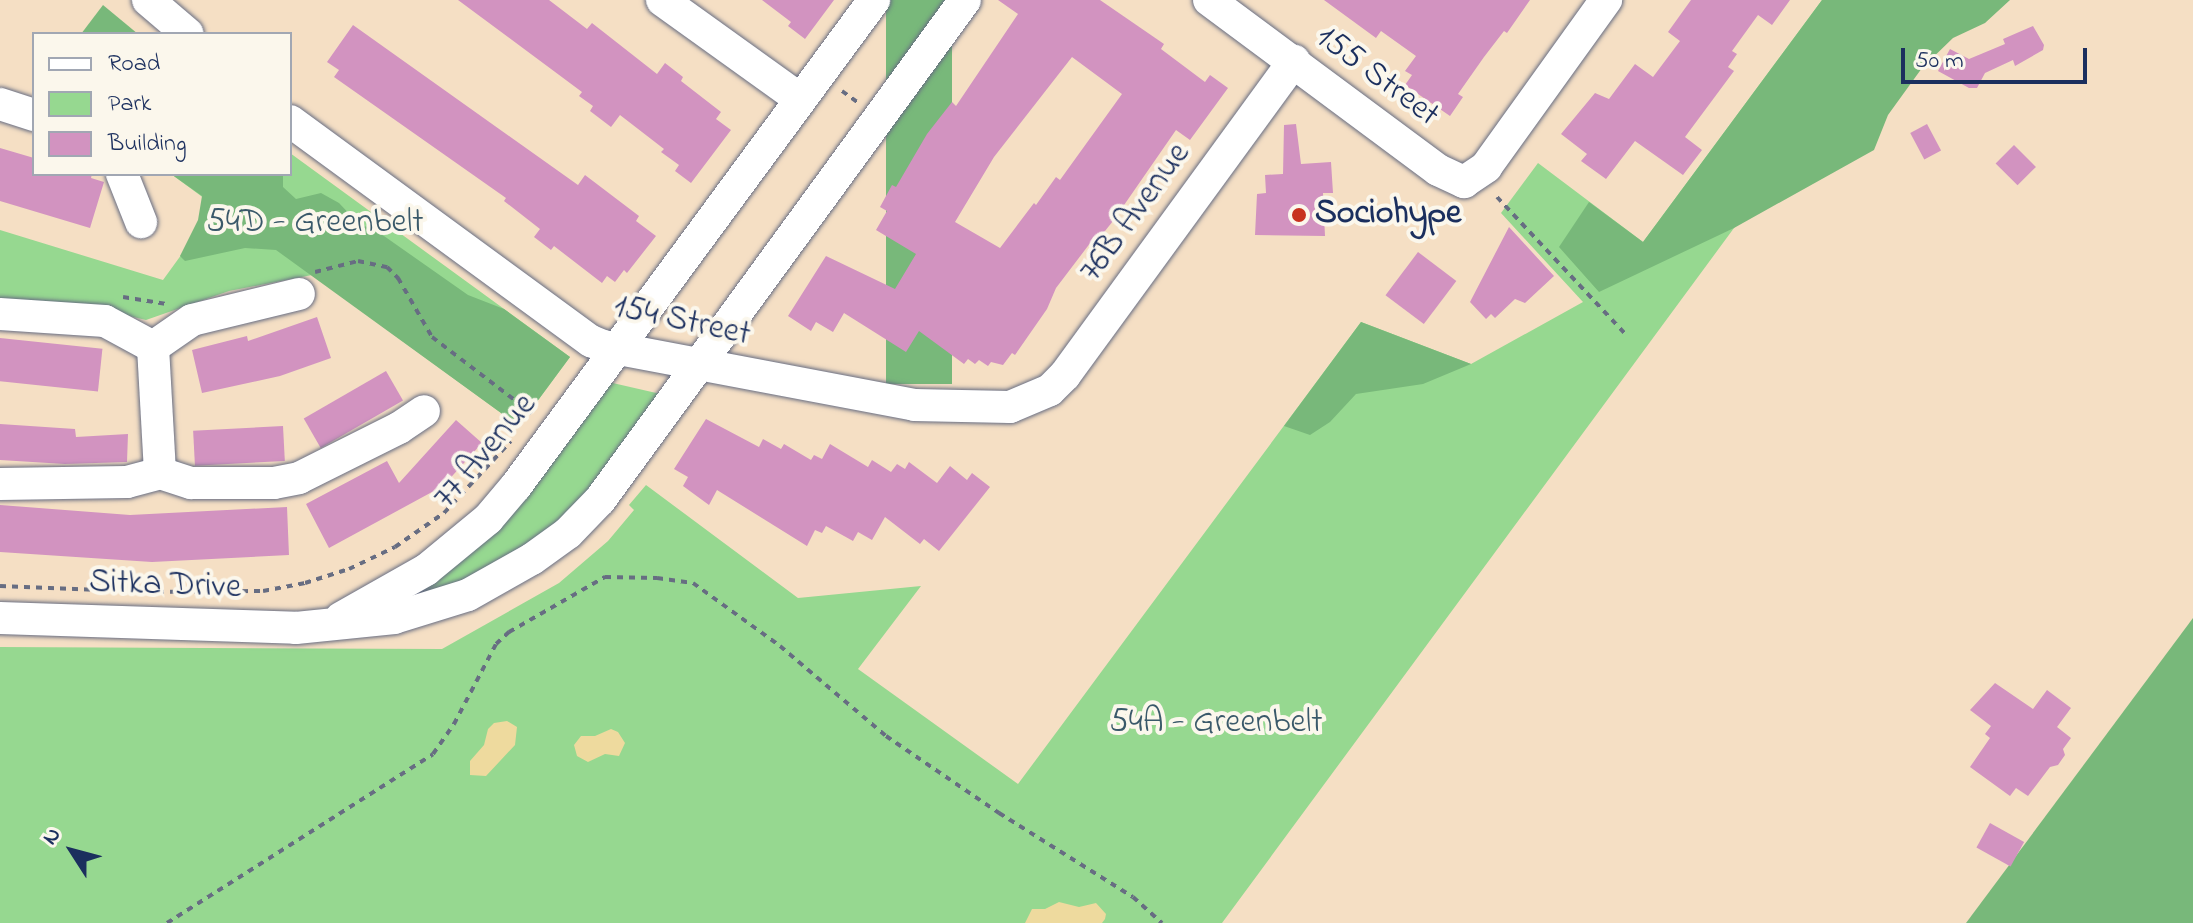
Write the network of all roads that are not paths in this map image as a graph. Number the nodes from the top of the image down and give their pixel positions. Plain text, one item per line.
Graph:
1 (148, 0) edge
2 (662, 0) edge
3 (874, 0) edge
4 (965, 0) edge
5 (1209, 0) edge
6 (1606, 0) edge
7 (186, 32) edge
8 (1294, 61) junction
9 (800, 99) junction
10 (0, 104) edge
11 (32, 114) edge
12 (292, 122) edge
13 (123, 176) edge
14 (141, 222) dead end
15 (299, 294) dead end
16 (0, 314) edge
17 (153, 347) junction
18 (615, 348) junction
19 (699, 364) junction
20 (1031, 400) joint
21 (424, 411) dead end
22 (160, 473) junction
23 (0, 484) edge
24 (0, 618) edge
25 (327, 625) junction

1 - 7 street
2 - 9 street
3 - 9 street, 77 Avenue
4 - 19 street
5 - 8 street, 155 Street
6 - 8 street, 155 Street
8 - 20 street, 76B Avenue
9 - 18 street, 77 Avenue
10 - 11 street
12 - 18 street, 154 Street
13 - 14 street
15 - 17 street
16 - 17 street
17 - 22 street
18 - 19 street, 154 Street
18 - 25 street, 77 Avenue
19 - 20 street, 154 Street
19 - 25 street
21 - 22 street
22 - 23 street
24 - 25 street, Sitka Drive

